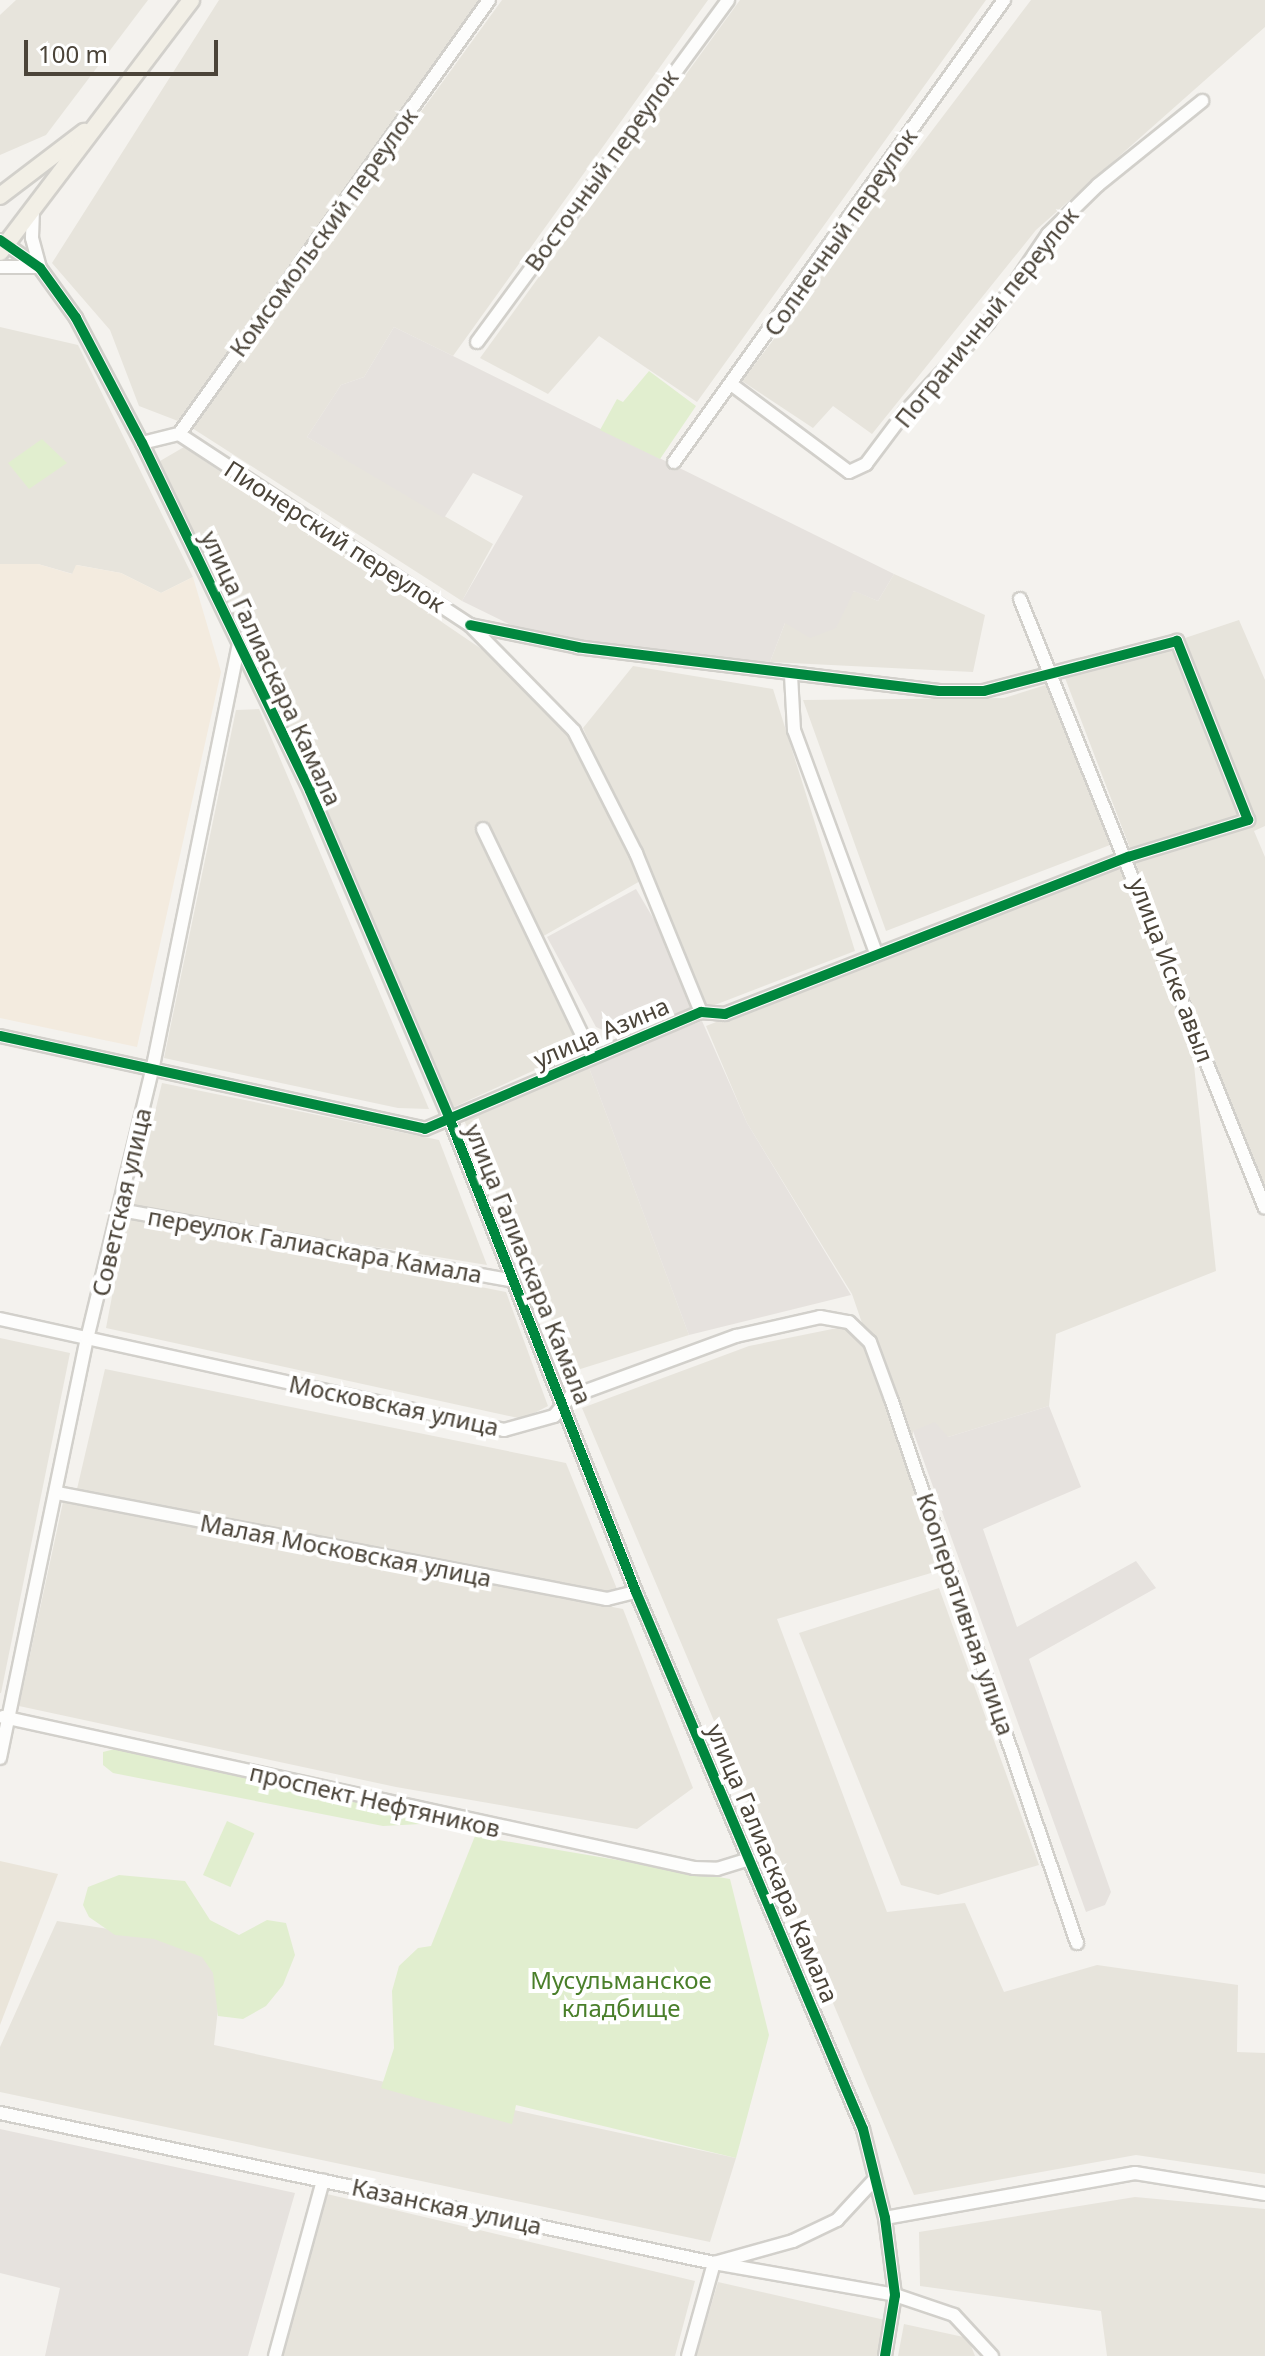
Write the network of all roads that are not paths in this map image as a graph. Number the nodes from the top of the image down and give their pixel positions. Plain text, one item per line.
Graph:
1 (191, 0) edge
2 (489, 0) edge
3 (728, 0) edge
4 (1004, 0) edge
5 (1202, 101) dead end
6 (103, 114) junction
7 (0, 196) edge
8 (33, 207) junction
9 (3, 245) edge
10 (0, 267) edge
11 (40, 268) junction
12 (477, 342) dead end
13 (731, 384) junction
14 (179, 434) junction
15 (142, 443) junction
16 (674, 462) dead end
17 (1020, 599) dead end
18 (470, 625) junction
19 (239, 645) junction
20 (1052, 674) junction
21 (791, 675) junction
22 (483, 829) dead end
23 (1128, 857) junction
24 (876, 953) junction
25 (701, 1012) junction
26 (0, 1036) edge
27 (592, 1055) junction
28 (152, 1071) junction
29 (450, 1120) junction
30 (1265, 1208) edge
31 (120, 1210) junction
32 (511, 1280) junction
33 (820, 1317) joint
34 (0, 1319) edge
35 (87, 1339) junction
36 (564, 1407) junction
37 (57, 1493) junction
38 (636, 1592) junction
39 (4, 1718) edge
40 (0, 1758) edge
41 (750, 1859) junction
42 (1077, 1943) dead end
43 (0, 2113) edge
44 (875, 2179) junction
45 (323, 2180) junction
46 (1265, 2194) edge
47 (885, 2218) junction
48 (714, 2263) junction
49 (895, 2295) junction
50 (275, 2356) edge
51 (688, 2356) edge
52 (885, 2356) edge
53 (992, 2356) edge

1 - 6 main road
2 - 14 street, Комсомольский переулок
3 - 12 street, Восточный переулок
4 - 13 street, Солнечный переулок
5 - 13 street, Пограничный переулок
6 - 7 main road
6 - 8 main road
8 - 9 main road
8 - 11 street
9 - 11 street, улица Галиаскара Камала
10 - 11 street
11 - 15 street, улица Галиаскара Камала
13 - 16 street, Солнечный переулок
14 - 15 street
14 - 18 street, Пионерский переулок
15 - 19 street, улица Галиаскара Камала
17 - 20 street, улица Иске авыл
18 - 21 street
18 - 25 street, Пионерский переулок
19 - 28 street, Советская улица
19 - 29 street, улица Галиаскара Камала
20 - 21 street
20 - 23 street, улица Иске авыл
20 - 23 street, улица Азина
21 - 24 street
22 - 27 street
23 - 24 street, улица Азина
23 - 30 street, улица Иске авыл
24 - 25 street, улица Азина
25 - 27 street, улица Азина
26 - 28 street, улица Азина
27 - 29 street, улица Азина
28 - 29 street, улица Азина
28 - 31 street, Советская улица
29 - 32 street, улица Галиаскара Камала
31 - 32 street, переулок Галиаскара Камала
31 - 35 street, Советская улица
32 - 36 street, улица Галиаскара Камала
33 - 36 street, Московская улица
33 - 42 street, Кооперативная улица
34 - 35 street, Московская улица
35 - 36 street, Московская улица
35 - 37 street, Советская улица
36 - 38 street, улица Галиаскара Камала
37 - 38 street, Малая Московская улица
37 - 39 street, Советская улица
38 - 41 street, улица Галиаскара Камала
39 - 40 street, Советская улица
39 - 41 street, проспект Нефтяников
41 - 44 street, улица Галиаскара Камала
43 - 45 street, Казанская улица
44 - 47 street, улица Галиаскара Камала
44 - 48 street
45 - 48 street, Казанская улица
45 - 50 street
46 - 47 street
47 - 49 street, улица Галиаскара Камала
48 - 49 street, Казанская улица
48 - 51 street
49 - 52 street, улица Галиаскара Камала
49 - 53 street, Казанская улица

